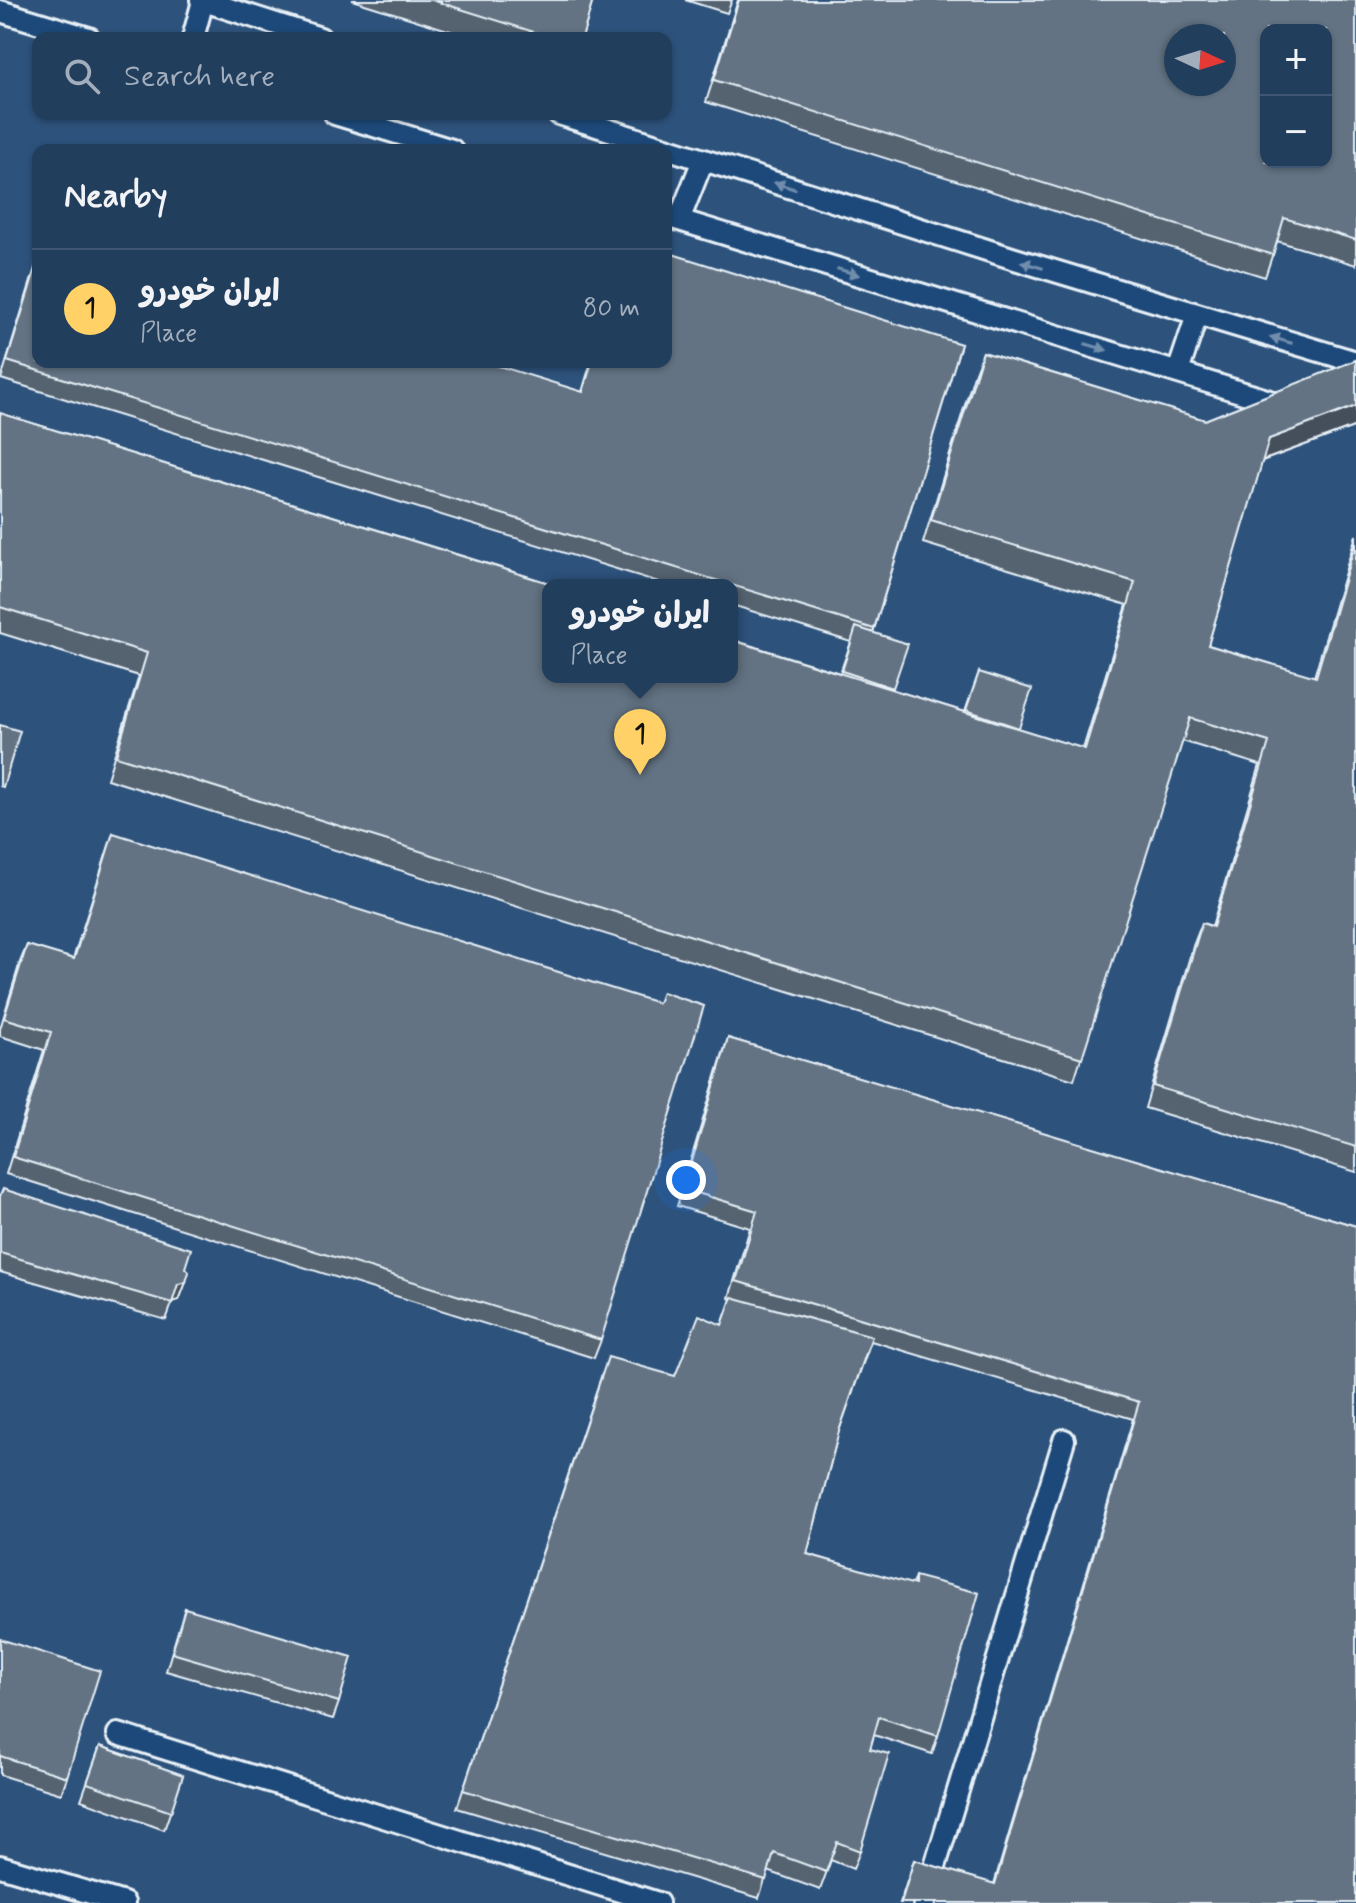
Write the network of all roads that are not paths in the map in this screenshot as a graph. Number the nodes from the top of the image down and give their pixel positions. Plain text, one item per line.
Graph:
1 (202, 0) edge
2 (0, 11) edge
3 (69, 32) edge
4 (194, 32) edge
5 (301, 32) edge
6 (354, 120) edge
7 (578, 120) edge
8 (432, 144) edge
9 (653, 144) edge
10 (672, 150) edge
11 (703, 160) junction
12 (673, 218) edge
13 (1197, 315) junction
14 (1356, 362) edge
15 (1178, 372) junction
16 (1311, 414) edge
17 (1064, 1440) dead end
18 (118, 1734) dead end
19 (0, 1866) edge
20 (124, 1903) edge
21 (658, 1903) edge
22 (924, 1903) edge

1 - 4 lane
1 - 5 lane
2 - 3 lane
6 - 8 lane
7 - 9 lane
10 - 11 lane
11 - 12 lane
13 -> 11 lane
12 -> 15 lane
14 -> 13 lane
13 - 15 lane
15 - 16 lane
17 - 22 lane
18 - 21 lane
19 - 20 lane

